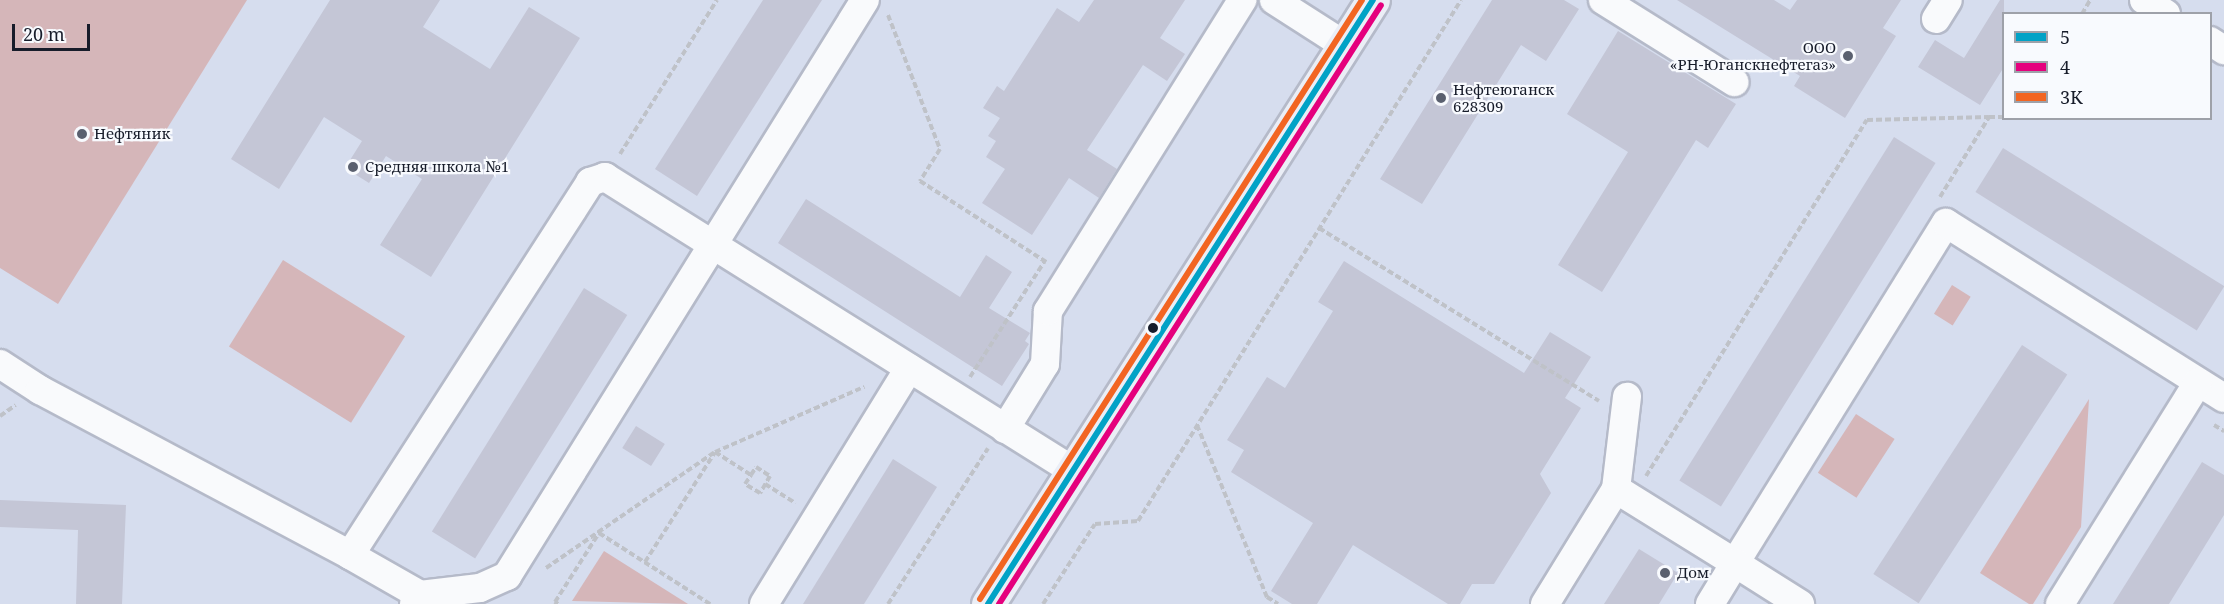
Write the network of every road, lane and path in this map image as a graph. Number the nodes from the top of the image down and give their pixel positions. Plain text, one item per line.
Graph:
1 (717, 0) edge
2 (1242, 0) edge
3 (1274, 0) edge
4 (1373, 0) edge
5 (1461, 0) edge
6 (1603, 0) edge
7 (2144, 0) edge
8 (876, 5) edge
9 (2163, 12) edge
10 (1344, 45) junction
11 (1734, 82) dead end
12 (1989, 117) dead end
13 (605, 177) junction
14 (1319, 228) junction
15 (715, 246) junction
16 (1044, 261) junction
17 (1069, 278) junction
18 (0, 364) edge
19 (909, 368) junction
20 (2198, 382) junction
21 (2224, 398) edge
22 (957, 399) junction
23 (1626, 407) joint
24 (1197, 425) junction
25 (1005, 429) junction
26 (715, 452) junction
27 (1072, 470) junction
28 (751, 475) junction
29 (765, 484) junction
30 (1624, 494) junction
31 (817, 517) junction
32 (598, 533) junction
33 (350, 555) junction
34 (645, 562) junction
35 (1735, 563) junction
36 (543, 569) dead end
37 (494, 599) edge
38 (417, 600) edge
39 (558, 604) edge
40 (710, 604) edge
41 (764, 604) edge
42 (988, 604) edge
43 (1043, 604) edge
44 (1278, 604) edge
45 (1545, 604) edge
46 (1710, 604) edge
47 (1800, 604) edge
48 (2060, 604) edge

1 - 13 path
2 - 17 lane
3 - 10 lane
4 - 10 main road
5 - 14 path
6 - 11 lane
7 - 9 lane
8 - 15 lane
8 - 16 path
10 - 27 main road
12 - 30 path
13 - 15 lane
13 - 33 lane
14 - 23 path
14 - 24 path
15 - 19 lane
15 - 37 lane
16 - 17 path
16 - 22 path
17 - 25 lane
18 - 33 lane
19 - 22 lane
19 - 26 path
19 - 31 lane
20 - 21 lane
20 - 35 lane
20 - 48 lane
22 - 25 lane
23 - 30 lane
24 - 43 path
24 - 44 path
25 - 27 lane
26 - 28 path
26 - 32 path
26 - 34 path
27 - 42 main road
28 - 29 path
28 - 29 path
29 - 31 path
30 - 35 lane
30 - 45 lane
31 - 41 lane
32 - 34 path
32 - 36 path
32 - 39 path
33 - 38 lane
34 - 40 path
35 - 46 lane
35 - 47 lane
37 - 38 lane

